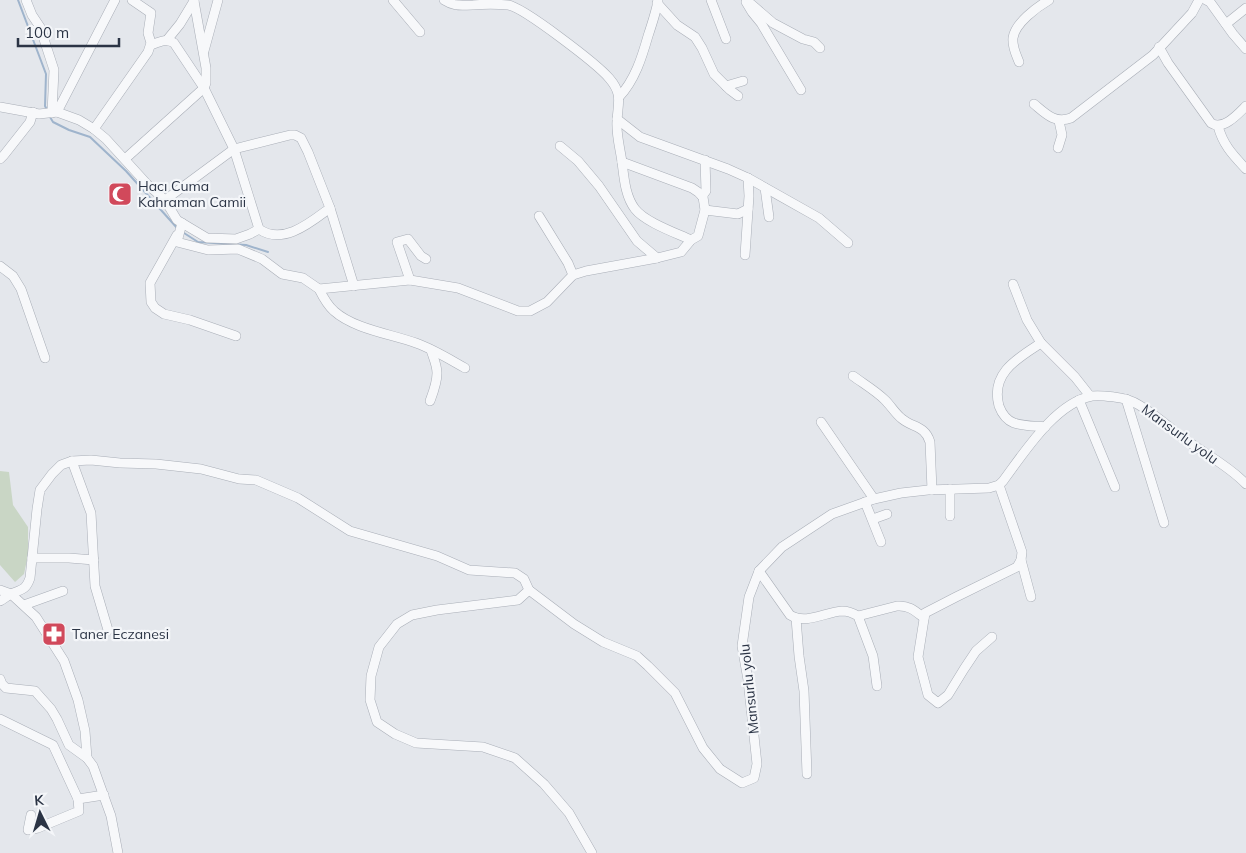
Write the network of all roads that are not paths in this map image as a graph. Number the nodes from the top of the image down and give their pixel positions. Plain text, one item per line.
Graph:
1 (26, 0) edge
2 (115, 0) edge
3 (132, 0) edge
4 (218, 0) edge
5 (393, 0) edge
6 (444, 0) edge
7 (711, 0) edge
8 (1049, 0) edge
9 (1200, 0) edge
10 (744, 1) edge
11 (1208, 1) edge
12 (658, 2) edge
13 (1246, 8) edge
14 (1226, 24) junction
15 (420, 32) dead end
16 (726, 39) dead end
17 (166, 40) junction
18 (151, 45) junction
19 (820, 48) dead end
20 (1159, 48) junction
21 (1246, 49) edge
22 (204, 52) junction
23 (1020, 62) dead end
24 (742, 81) dead end
25 (726, 86) junction
26 (204, 88) junction
27 (801, 90) dead end
28 (738, 96) dead end
29 (620, 97) junction
30 (1034, 104) dead end
31 (1246, 106) edge
32 (0, 107) edge
33 (33, 112) junction
34 (51, 113) junction
35 (617, 119) junction
36 (1059, 120) junction
37 (1218, 126) junction
38 (94, 129) junction
39 (560, 146) dead end
40 (1058, 148) dead end
41 (234, 149) junction
42 (0, 158) edge
43 (125, 159) junction
44 (705, 160) junction
45 (622, 162) junction
46 (1246, 169) edge
47 (748, 178) junction
48 (765, 188) junction
49 (702, 196) junction
50 (165, 200) junction
51 (330, 208) junction
52 (748, 209) junction
53 (705, 210) junction
54 (539, 216) dead end
55 (769, 217) dead end
56 (181, 227) junction
57 (259, 229) junction
58 (692, 240) junction
59 (848, 243) dead end
60 (745, 255) dead end
61 (657, 258) junction
62 (426, 259) dead end
63 (0, 266) edge
64 (572, 275) junction
65 (410, 280) junction
66 (1014, 284) dead end
67 (354, 286) junction
68 (319, 289) junction
69 (236, 336) dead end
70 (1041, 343) junction
71 (431, 350) junction
72 (46, 358) dead end
73 (465, 368) dead end
74 (853, 376) dead end
75 (1090, 396) junction
76 (1126, 399) junction
77 (1079, 400) junction
78 (430, 402) dead end
79 (821, 422) dead end
80 (1045, 427) junction
81 (72, 461) junction
82 (1246, 484) edge
83 (999, 485) junction
84 (1115, 487) dead end
85 (950, 489) junction
86 (932, 490) junction
87 (869, 500) junction
88 (887, 514) dead end
89 (950, 516) dead end
90 (873, 519) junction
91 (1164, 523) dead end
92 (881, 542) dead end
93 (32, 558) junction
94 (94, 560) junction
95 (1022, 560) junction
96 (759, 571) junction
97 (0, 590) edge
98 (529, 590) junction
99 (63, 591) dead end
100 (11, 594) junction
101 (1031, 597) dead end
102 (0, 601) edge
103 (24, 606) junction
104 (858, 616) junction
105 (796, 618) junction
106 (924, 618) junction
107 (108, 630) dead end
108 (992, 637) dead end
109 (0, 678) edge
110 (877, 686) dead end
111 (0, 719) edge
112 (52, 745) junction
113 (69, 745) junction
114 (87, 758) junction
115 (807, 774) dead end
116 (104, 795) junction
117 (78, 798) junction
118 (31, 815) dead end
119 (118, 853) edge
120 (592, 853) edge

1 - 34 street
2 - 34 street
3 - 18 street
4 - 22 street
5 - 15 street
6 - 29 street
7 - 16 street
8 - 23 street
9 - 20 street
10 - 19 street
10 - 27 street
11 - 14 street
12 - 25 street
12 - 29 street
13 - 14 street
14 - 21 street
17 - 18 street
17 - 22 street
17 - 26 street
18 - 38 street
20 - 36 street
20 - 37 street
22 - 26 street
24 - 25 street
25 - 28 street
26 - 41 street
26 - 43 street
29 - 35 street
30 - 36 street
31 - 37 street
32 - 33 street
33 - 34 street
33 - 42 street
34 - 38 street
35 - 44 street
35 - 45 street
36 - 40 street
37 - 46 street
38 - 43 street
39 - 61 street
41 - 50 street
41 - 51 street
41 - 57 street
43 - 50 street
44 - 47 street
44 - 49 street
45 - 49 street
45 - 58 street
47 - 48 street
47 - 52 street
48 - 55 street
48 - 59 street
49 - 53 street
50 - 56 street
51 - 57 street
51 - 67 street
52 - 53 street
52 - 60 street
53 - 58 street
54 - 64 street
56 - 57 street
56 - 68 street
56 - 69 street
58 - 61 street
61 - 64 street
62 - 65 street
63 - 72 street
64 - 65 street
65 - 67 street
66 - 70 street
67 - 68 street
68 - 71 street
70 - 75 street
70 - 80 street
71 - 73 street
71 - 78 street
74 - 86 street
75 - 76 street, Mansurlu yolu
75 - 77 street, Mansurlu yolu
76 - 82 street, Mansurlu yolu
76 - 91 street
77 - 80 street, Mansurlu yolu
77 - 84 street
79 - 87 street
80 - 83 street, Mansurlu yolu
81 - 93 street
81 - 94 street
81 - 98 street
83 - 85 street, Mansurlu yolu
83 - 95 street
85 - 86 street, Mansurlu yolu
85 - 89 street
86 - 87 street, Mansurlu yolu
87 - 90 street
87 - 96 street, Mansurlu yolu
88 - 90 street
90 - 92 street
93 - 94 street
93 - 100 street
94 - 107 street
95 - 101 street
95 - 106 street
96 - 98 street, Mansurlu yolu
96 - 105 street
97 - 100 street
98 - 120 street
99 - 103 street
100 - 102 street
100 - 103 street
103 - 114 street
104 - 105 street
104 - 106 street
104 - 110 street
105 - 115 street
106 - 108 street
109 - 113 street
111 - 112 street
112 - 113 street
112 - 117 street
113 - 114 street
114 - 116 street
116 - 117 street
116 - 119 street
117 - 118 street

